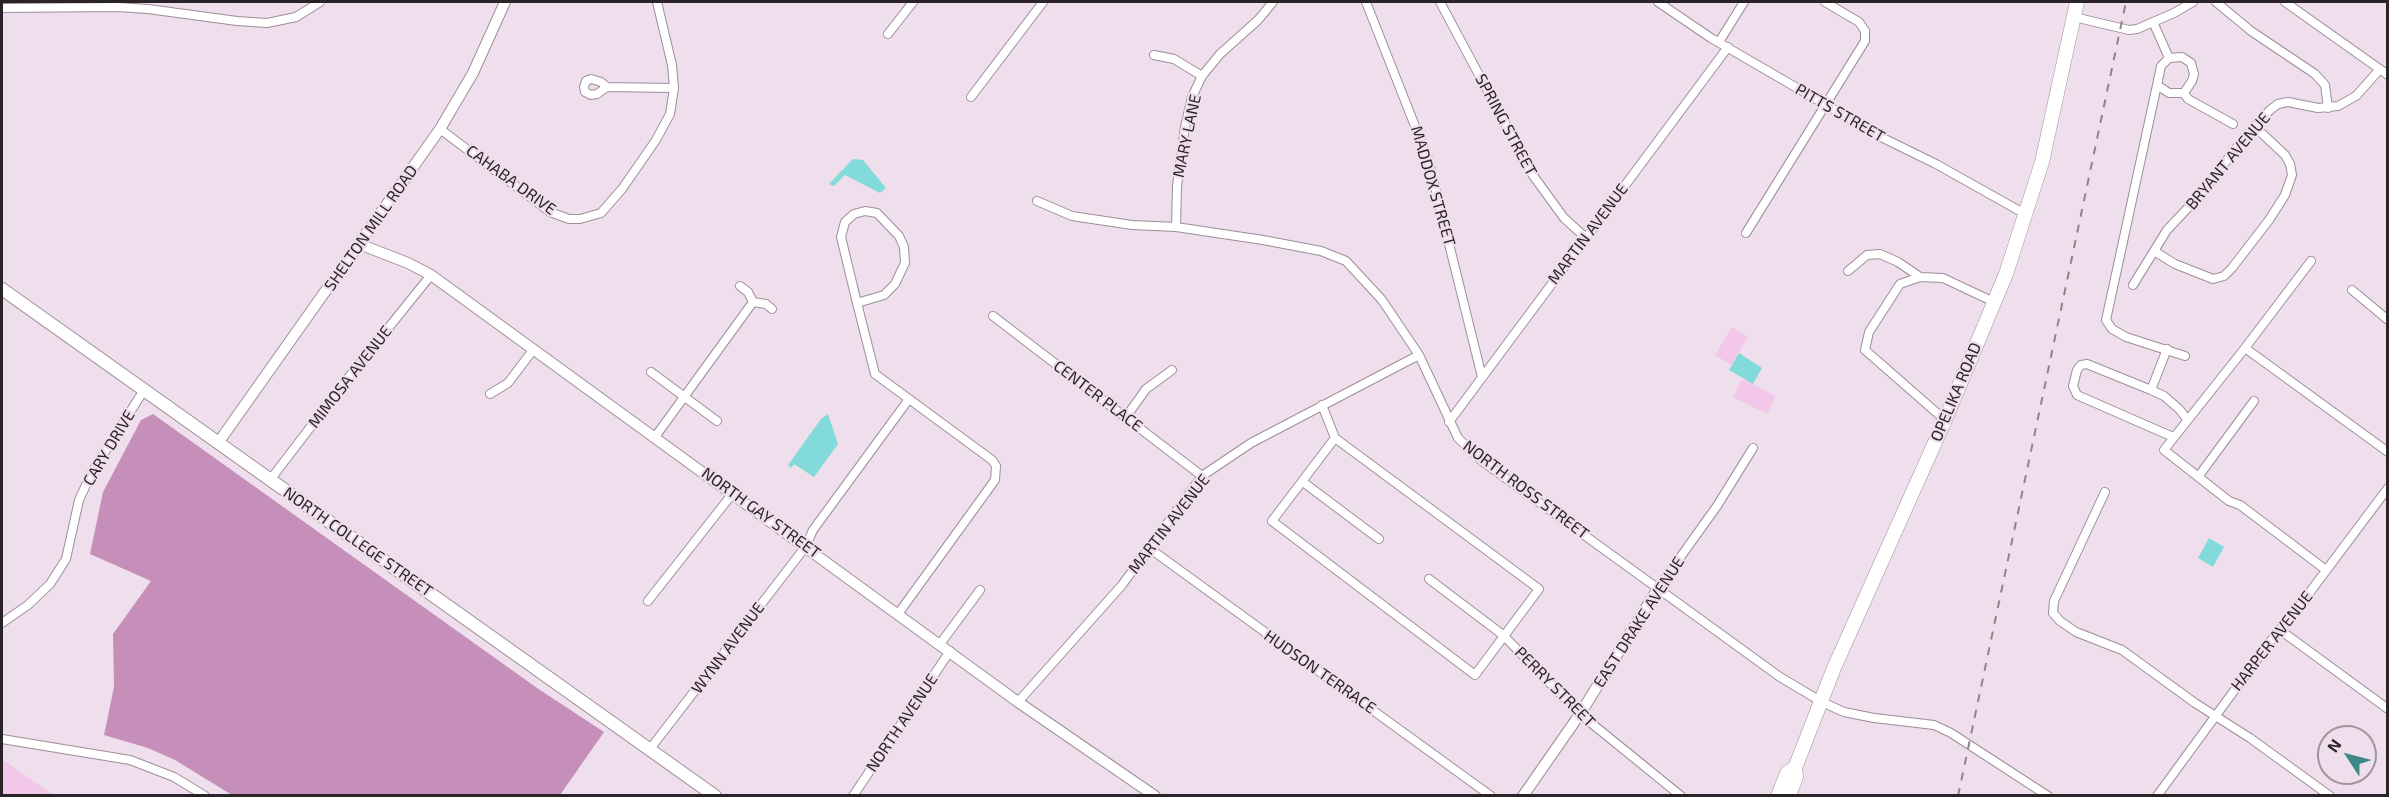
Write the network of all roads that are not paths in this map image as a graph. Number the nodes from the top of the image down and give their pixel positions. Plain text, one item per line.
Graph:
1 (320, 2) edge
2 (505, 2) edge
3 (657, 2) edge
4 (913, 2) edge
5 (1043, 2) edge
6 (1273, 2) edge
7 (1366, 2) edge
8 (1440, 2) edge
9 (1658, 2) edge
10 (1744, 2) edge
11 (1825, 2) edge
12 (2077, 2) edge
13 (2193, 2) edge
14 (2216, 2) edge
15 (2285, 2) edge
16 (26, 5) edge
17 (2, 8) edge
18 (2074, 17) junction
19 (2153, 22) junction
20 (888, 34) dead end
21 (1724, 45) junction
22 (1154, 55) dead end
23 (2169, 58) junction
24 (2384, 72) edge
25 (1202, 76) junction
26 (2157, 85) junction
27 (607, 87) dead end
28 (674, 88) junction
29 (2184, 93) junction
30 (971, 97) dead end
31 (1825, 105) junction
32 (2328, 108) junction
33 (2233, 124) dead end
34 (2254, 126) junction
35 (440, 129) junction
36 (1037, 201) dead end
37 (2026, 215) junction
38 (1176, 227) junction
39 (1746, 233) dead end
40 (1586, 238) junction
41 (359, 244) junction
42 (2154, 251) junction
43 (2311, 261) dead end
44 (1848, 271) dead end
45 (431, 276) junction
46 (1920, 277) junction
47 (2133, 285) dead end
48 (740, 286) dead end
49 (2, 290) edge
50 (2352, 290) dead end
51 (753, 302) junction
52 (1994, 302) junction
53 (857, 303) junction
54 (772, 309) dead end
55 (993, 316) dead end
56 (2388, 320) edge
57 (2245, 348) junction
58 (2167, 349) junction
59 (533, 350) junction
60 (1419, 355) junction
61 (2185, 356) dead end
62 (1172, 370) dead end
63 (651, 372) dead end
64 (1482, 377) junction
65 (144, 390) junction
66 (2151, 390) junction
67 (490, 394) dead end
68 (684, 397) junction
69 (909, 399) junction
70 (2254, 401) dead end
71 (1322, 405) junction
72 (1126, 417) junction
73 (2187, 419) junction
74 (1945, 420) junction
75 (717, 421) dead end
76 (1449, 422) junction
77 (655, 437) junction
78 (2173, 437) junction
79 (1335, 438) junction
80 (218, 443) junction
81 (1753, 448) dead end
82 (2388, 452) edge
83 (1202, 476) junction
84 (2198, 477) junction
85 (270, 480) junction
86 (1302, 482) junction
87 (2105, 492) dead end
88 (734, 493) junction
89 (2386, 493) edge
90 (1379, 539) dead end
91 (806, 546) junction
92 (1149, 548) junction
93 (2326, 570) junction
94 (1429, 579) dead end
95 (1659, 587) junction
96 (980, 590) dead end
97 (648, 601) dead end
98 (898, 614) junction
99 (2, 623) edge
100 (2280, 630) junction
101 (1503, 635) junction
102 (940, 644) junction
103 (950, 651) junction
104 (1018, 702) junction
105 (1822, 702) junction
106 (2388, 709) edge
107 (1580, 714) junction
108 (2214, 717) junction
109 (2, 739) edge
110 (650, 750) junction
111 (1795, 768) junction
112 (205, 795) edge
113 (715, 795) edge
114 (853, 795) edge
115 (1155, 795) edge
116 (1491, 795) edge
117 (1523, 795) edge
118 (1681, 795) edge
119 (1778, 795) edge
120 (1788, 795) edge
121 (2048, 795) edge
122 (2157, 795) edge
123 (2330, 795) edge

1 - 16 street
2 - 35 street, SHELTON MILL ROAD
3 - 28 street, CAHABA DRIVE
4 - 20 street
5 - 30 street
6 - 25 street, MARY LANE
7 - 64 street, MADDOX STREET
8 - 40 street, SPRING STREET
9 - 21 street, PITTS STREET
10 - 21 street, MARTIN AVENUE
11 - 31 street
12 - 18 main road, OPELIKA ROAD
13 - 19 street
14 - 32 street
15 - 24 street
16 - 17 street
18 - 19 street
18 - 37 main road, OPELIKA ROAD
19 - 23 street
21 - 31 street, PITTS STREET
21 - 40 street, MARTIN AVENUE
22 - 25 street
23 - 26 street
23 - 29 street
24 - 32 street
25 - 38 street, MARY LANE
26 - 29 street
26 - 58 street
27 - 28 street
28 - 35 street, CAHABA DRIVE
29 - 33 street
31 - 37 street, PITTS STREET
31 - 39 street
32 - 34 street, BRYANT AVENUE
34 - 42 street, BRYANT AVENUE
34 - 42 street
35 - 41 street, SHELTON MILL ROAD
36 - 38 street, NORTH ROSS STREET
37 - 52 main road, OPELIKA ROAD
38 - 60 street, NORTH ROSS STREET
40 - 64 street, MARTIN AVENUE
41 - 45 street, NORTH GAY STREET
41 - 80 street, SHELTON MILL ROAD
42 - 47 street, BRYANT AVENUE
43 - 57 street
44 - 46 street
45 - 59 street, NORTH GAY STREET
45 - 85 street, MIMOSA AVENUE
46 - 52 street
46 - 74 street
48 - 51 street
49 - 65 main road, NORTH COLLEGE STREET
50 - 56 street
51 - 54 street
51 - 68 street
52 - 74 main road, OPELIKA ROAD
53 - 53 street
53 - 69 street
55 - 72 street, CENTER PLACE
57 - 73 street
57 - 82 street
58 - 61 street
58 - 66 street
59 - 67 street
59 - 77 street, NORTH GAY STREET
60 - 71 street, MARTIN AVENUE
60 - 76 street, NORTH ROSS STREET
62 - 72 street
63 - 68 street
64 - 76 street, MARTIN AVENUE
65 - 80 main road, NORTH COLLEGE STREET
65 - 99 street, CARY DRIVE
66 - 73 street
66 - 78 street
68 - 75 street
68 - 77 street
69 - 91 street, WYNN AVENUE
69 - 98 street
70 - 84 street
71 - 79 street
71 - 83 street, MARTIN AVENUE
72 - 83 street, CENTER PLACE
73 - 78 street
74 - 105 main road, OPELIKA ROAD
76 - 95 street, NORTH ROSS STREET
77 - 88 street, NORTH GAY STREET
78 - 84 street
79 - 86 street
79 - 101 street
80 - 85 main road, NORTH COLLEGE STREET
81 - 95 street, EAST DRAKE AVENUE
83 - 92 street, MARTIN AVENUE
84 - 93 street
85 - 110 main road, NORTH COLLEGE STREET
86 - 90 street
86 - 101 street
87 - 108 street
88 - 91 street, NORTH GAY STREET
88 - 97 street
89 - 93 street, HARPER AVENUE
91 - 98 street, NORTH GAY STREET
91 - 110 street, WYNN AVENUE
92 - 104 street, MARTIN AVENUE
92 - 116 street, HUDSON TERRACE
93 - 100 street, HARPER AVENUE
94 - 101 street, PERRY STREET
95 - 105 street, NORTH ROSS STREET
95 - 107 street, EAST DRAKE AVENUE
96 - 102 street
98 - 102 street, NORTH GAY STREET
100 - 106 street
100 - 108 street, HARPER AVENUE
101 - 107 street, PERRY STREET
102 - 103 street, NORTH GAY STREET
103 - 104 street, NORTH GAY STREET
103 - 114 street, NORTH AVENUE
104 - 115 street, NORTH GAY STREET
105 - 111 main road, OPELIKA ROAD
105 - 121 street, NORTH ROSS STREET
107 - 117 street, EAST DRAKE AVENUE
107 - 118 street, PERRY STREET
108 - 122 street, HARPER AVENUE
108 - 123 street
109 - 112 street
110 - 113 main road, NORTH COLLEGE STREET
111 - 119 main road, OPELIKA ROAD
111 - 120 main road, OPELIKA ROAD

